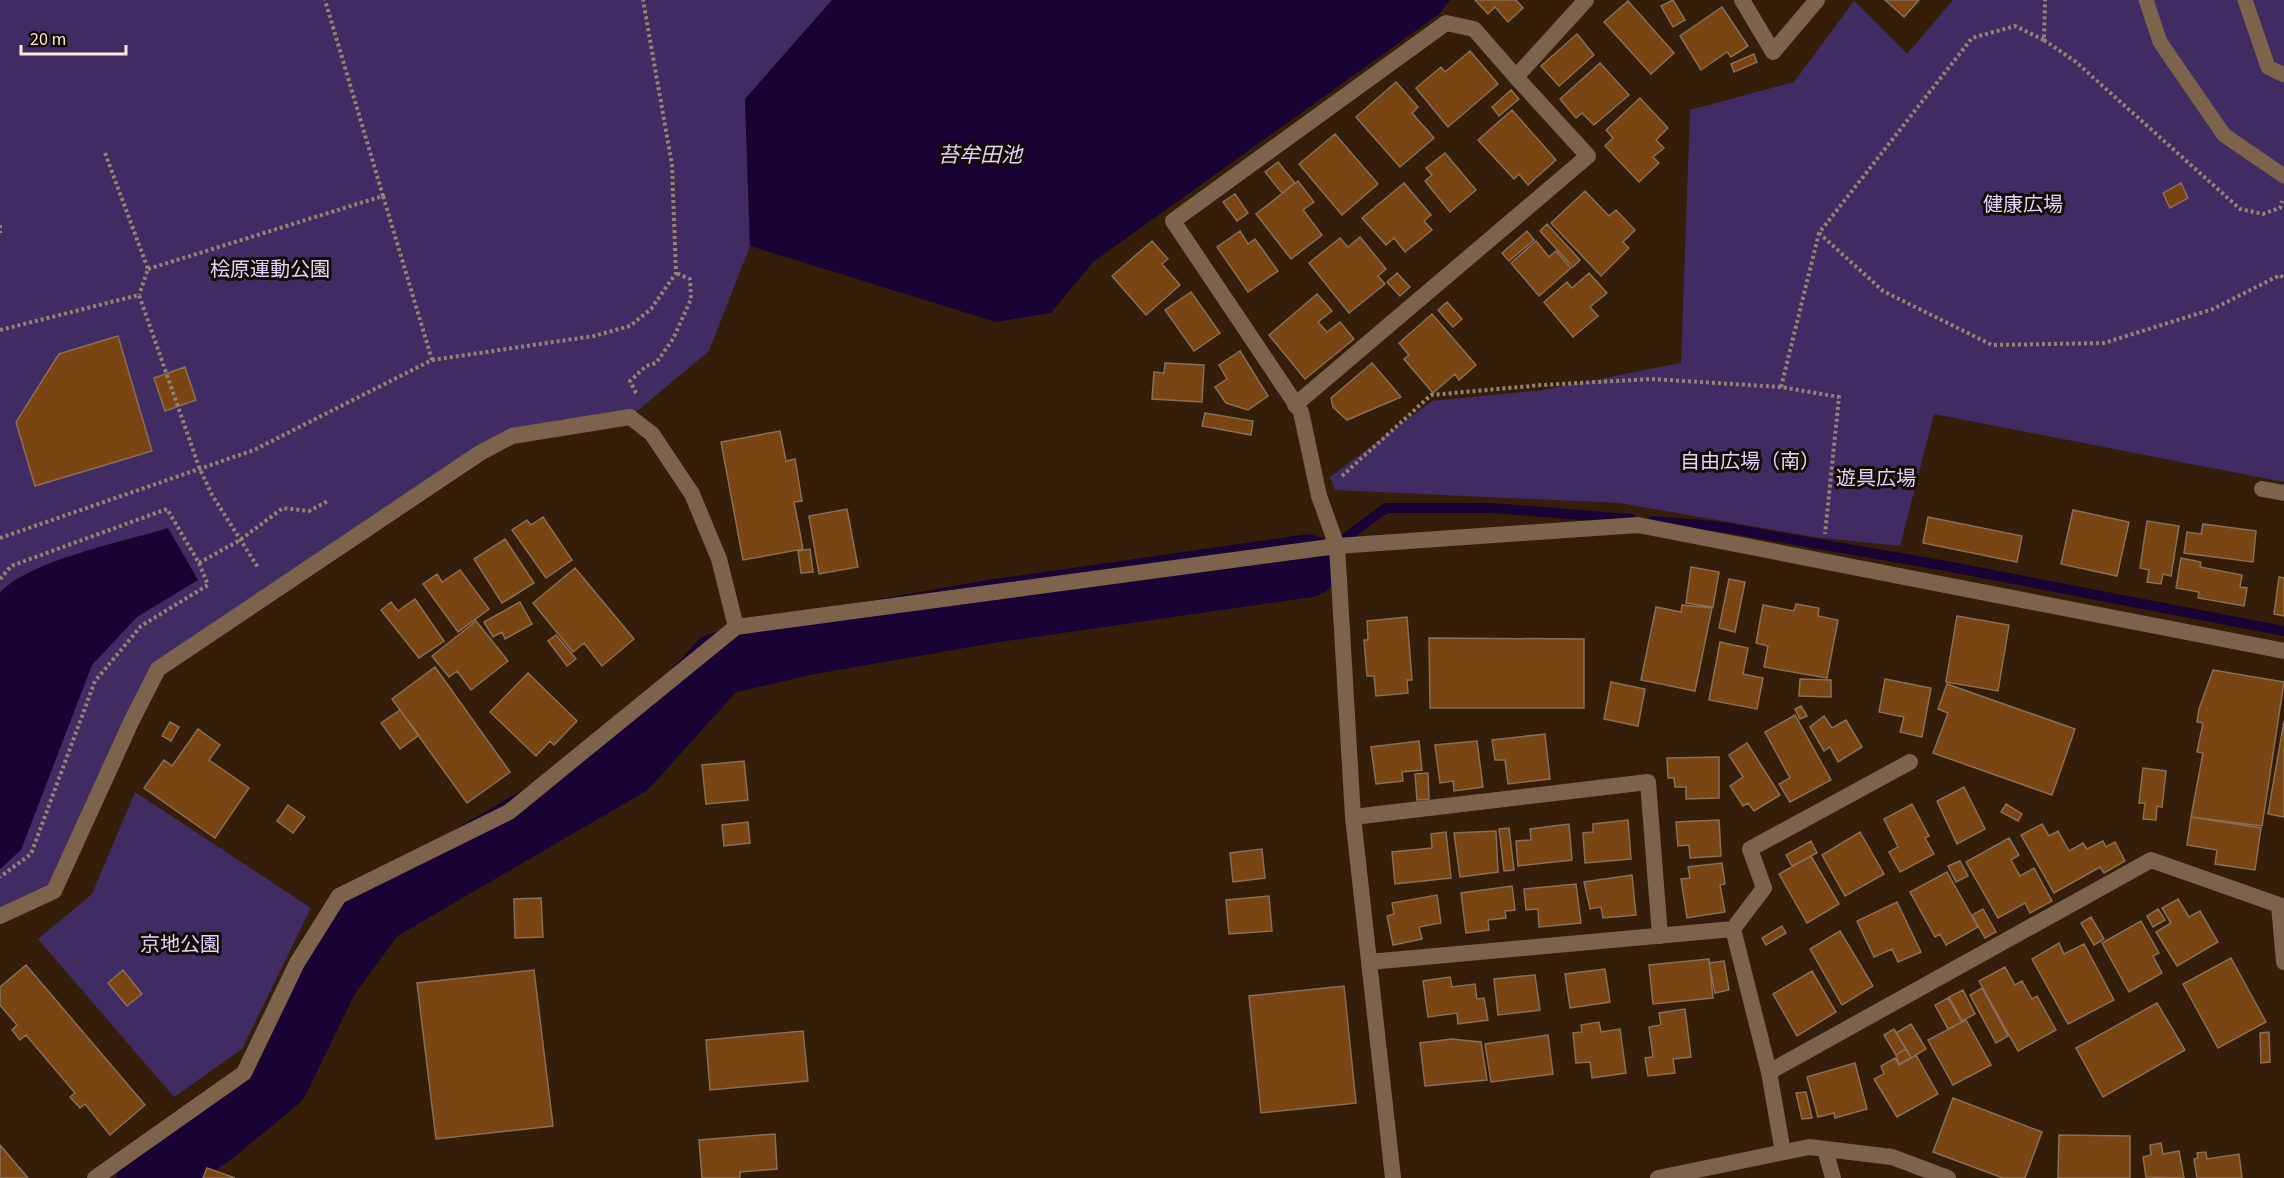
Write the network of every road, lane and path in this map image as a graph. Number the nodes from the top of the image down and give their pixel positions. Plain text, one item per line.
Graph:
1 (324, 0) edge
2 (643, 0) edge
3 (1586, 0) edge
4 (1742, 0) edge
5 (1816, 0) edge
6 (2044, 0) edge
7 (2145, 0) edge
8 (2245, 0) edge
9 (2044, 40) junction
10 (1516, 76) junction
11 (2284, 76) edge
12 (105, 153) dead end
13 (2284, 176) edge
14 (383, 196) junction
15 (2282, 197) dead end
16 (0, 225) edge
17 (0, 232) edge
18 (1819, 233) junction
19 (148, 269) junction
20 (676, 273) junction
21 (2284, 278) edge
22 (139, 296) junction
23 (0, 330) edge
24 (432, 360) junction
25 (1781, 387) junction
26 (1295, 405) junction
27 (630, 417) junction
28 (199, 467) junction
29 (2262, 489) dead end
30 (2284, 493) edge
31 (1319, 496) junction
32 (328, 501) dead end
33 (1825, 518) dead end
34 (0, 538) edge
35 (240, 540) junction
36 (1337, 546) junction
37 (199, 563) junction
38 (0, 579) edge
39 (274, 592) junction
40 (736, 627) junction
41 (2284, 651) edge
42 (1910, 762) dead end
43 (1353, 817) junction
44 (0, 877) edge
45 (0, 916) edge
46 (1733, 930) junction
47 (1660, 936) junction
48 (1369, 962) junction
49 (2284, 962) edge
50 (1769, 1072) junction
51 (1825, 1149) junction
52 (1783, 1152) junction
53 (1682, 1176) edge
54 (95, 1178) edge
55 (1394, 1178) edge
56 (1658, 1178) edge
57 (1833, 1178) edge
58 (1948, 1178) edge

1 - 14 path
2 - 20 path
3 - 10 street
4 - 5 street
6 - 9 path
7 - 13 lane
8 - 11 lane
9 - 15 path
9 - 18 path
10 - 26 street
10 - 26 street
12 - 19 path
14 - 19 path
14 - 24 path
16 - 17 path
18 - 21 path
18 - 25 path
19 - 22 path
20 - 24 path
20 - 27 path
22 - 23 path
22 - 28 path
24 - 28 path
25 - 31 path
25 - 33 path
26 - 31 street
27 - 39 street
27 - 40 street
28 - 34 path
28 - 35 path
29 - 30 street
31 - 36 street
32 - 35 path
35 - 37 path
35 - 39 path
36 - 40 street
36 - 41 street
36 - 43 street
37 - 38 path
37 - 44 path
39 - 45 street
40 - 54 street
42 - 46 street
43 - 47 street
43 - 48 street
46 - 47 street
46 - 50 street
47 - 48 street
48 - 55 street
49 - 50 street
50 - 52 street
51 - 52 street
51 - 57 street
51 - 58 street
52 - 53 street
53 - 56 street

